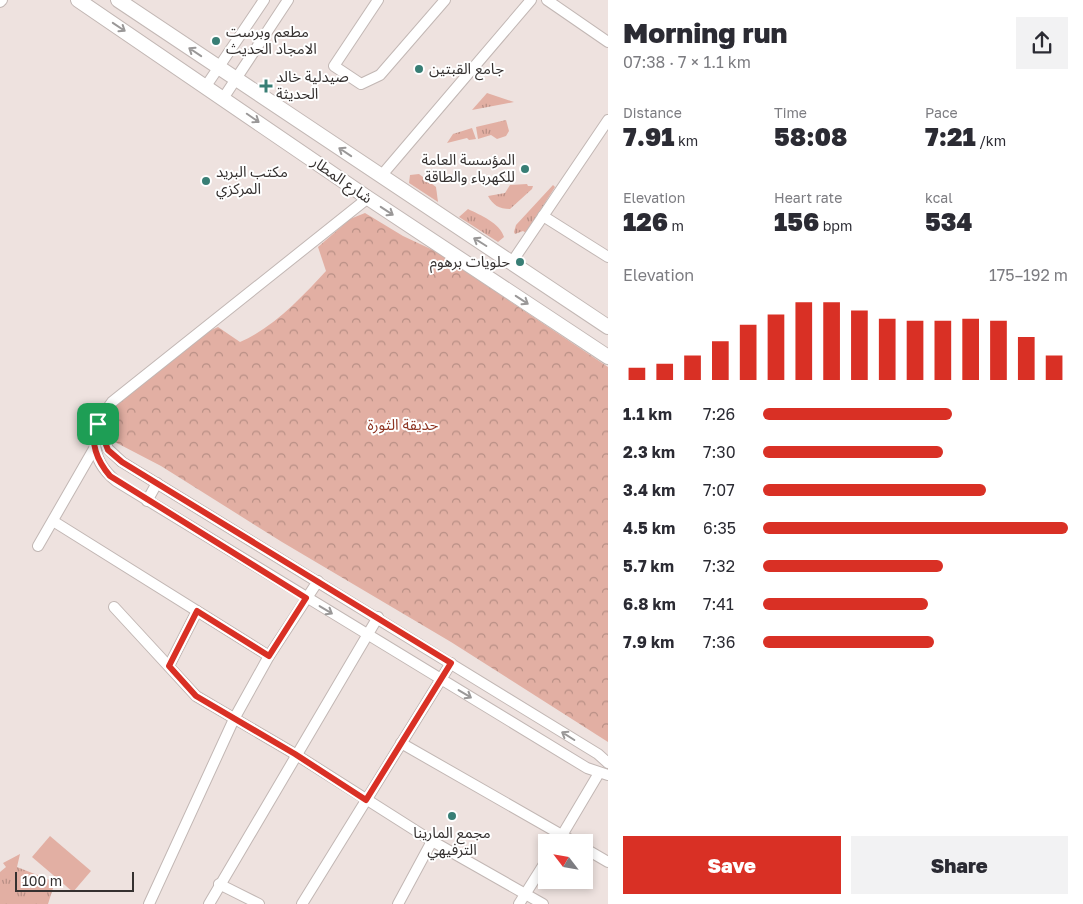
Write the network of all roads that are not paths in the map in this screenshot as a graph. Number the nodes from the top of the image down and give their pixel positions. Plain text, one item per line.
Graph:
1 (78, 0) edge
2 (118, 0) edge
3 (264, 0) edge
4 (288, 0) edge
5 (378, 0) edge
6 (445, 0) edge
7 (531, 0) edge
8 (547, 0) edge
9 (608, 42) edge
10 (218, 67) junction
11 (236, 78) junction
12 (206, 86) junction
13 (224, 97) junction
14 (608, 120) edge
15 (381, 176) junction
16 (368, 198) junction
17 (543, 216) junction
18 (608, 257) edge
19 (512, 262) junction
20 (608, 327) edge
21 (608, 357) edge
22 (98, 424) junction
23 (108, 450) junction
24 (96, 451) junction
25 (158, 483) junction
26 (147, 500) junction
27 (53, 521) junction
28 (38, 546) dead end
29 (318, 581) junction
30 (306, 598) junction
31 (114, 607) dead end
32 (197, 611) junction
33 (378, 617) junction
34 (367, 634) junction
35 (269, 656) junction
36 (451, 663) junction
37 (169, 666) junction
38 (440, 679) junction
39 (234, 719) junction
40 (401, 743) junction
41 (295, 754) junction
42 (608, 763) edge
43 (603, 774) edge
44 (366, 800) junction
45 (552, 834) edge
46 (563, 834) edge
47 (432, 841) junction
48 (593, 853) edge
49 (608, 862) edge
50 (538, 874) edge
51 (219, 884) junction
52 (525, 894) junction
53 (149, 904) edge
54 (209, 904) edge
55 (259, 904) edge
56 (302, 904) edge
57 (398, 904) edge
58 (519, 904) edge
59 (543, 904) edge

1 -> 12 main road, شارع المطار
10 -> 2 main road, شارع المطار
3 - 10 street
4 - 11 street
5 - 6 street
7 - 15 street
8 - 9 street
10 - 11 main road, شارع المطار
10 - 12 street
11 - 13 street
15 -> 11 main road, شارع المطار
12 - 13 main road, شارع المطار
13 -> 16 main road, شارع المطار
14 - 17 street
19 -> 15 main road, شارع المطار
16 -> 21 main road, شارع المطار
16 - 22 street
17 - 18 street
17 - 19 street
19 - 20 main road, شارع المطار
22 - 23 street
22 - 24 street
23 - 24 street
23 - 25 street
24 - 26 street
24 - 27 street
25 - 26 street
25 - 29 street
26 - 30 street
27 - 28 street
27 - 32 street
29 - 30 street
29 - 33 street
30 -> 34 street
30 - 35 street
31 - 37 street
32 - 35 street
32 - 37 street
33 - 34 street
33 - 36 street
34 - 38 street
34 - 41 street
35 - 39 street
36 - 38 street
42 -> 36 street
37 - 39 street
38 - 40 street
38 -> 43 street
39 - 41 street
39 - 53 street
40 - 44 street
40 - 45 street
41 - 44 street
41 - 51 street
43 - 46 street
44 - 47 street
44 - 56 street
47 - 52 street
47 - 57 street
48 - 49 street
50 - 52 street
51 - 54 street
51 - 55 street
52 - 58 street
52 - 59 street

